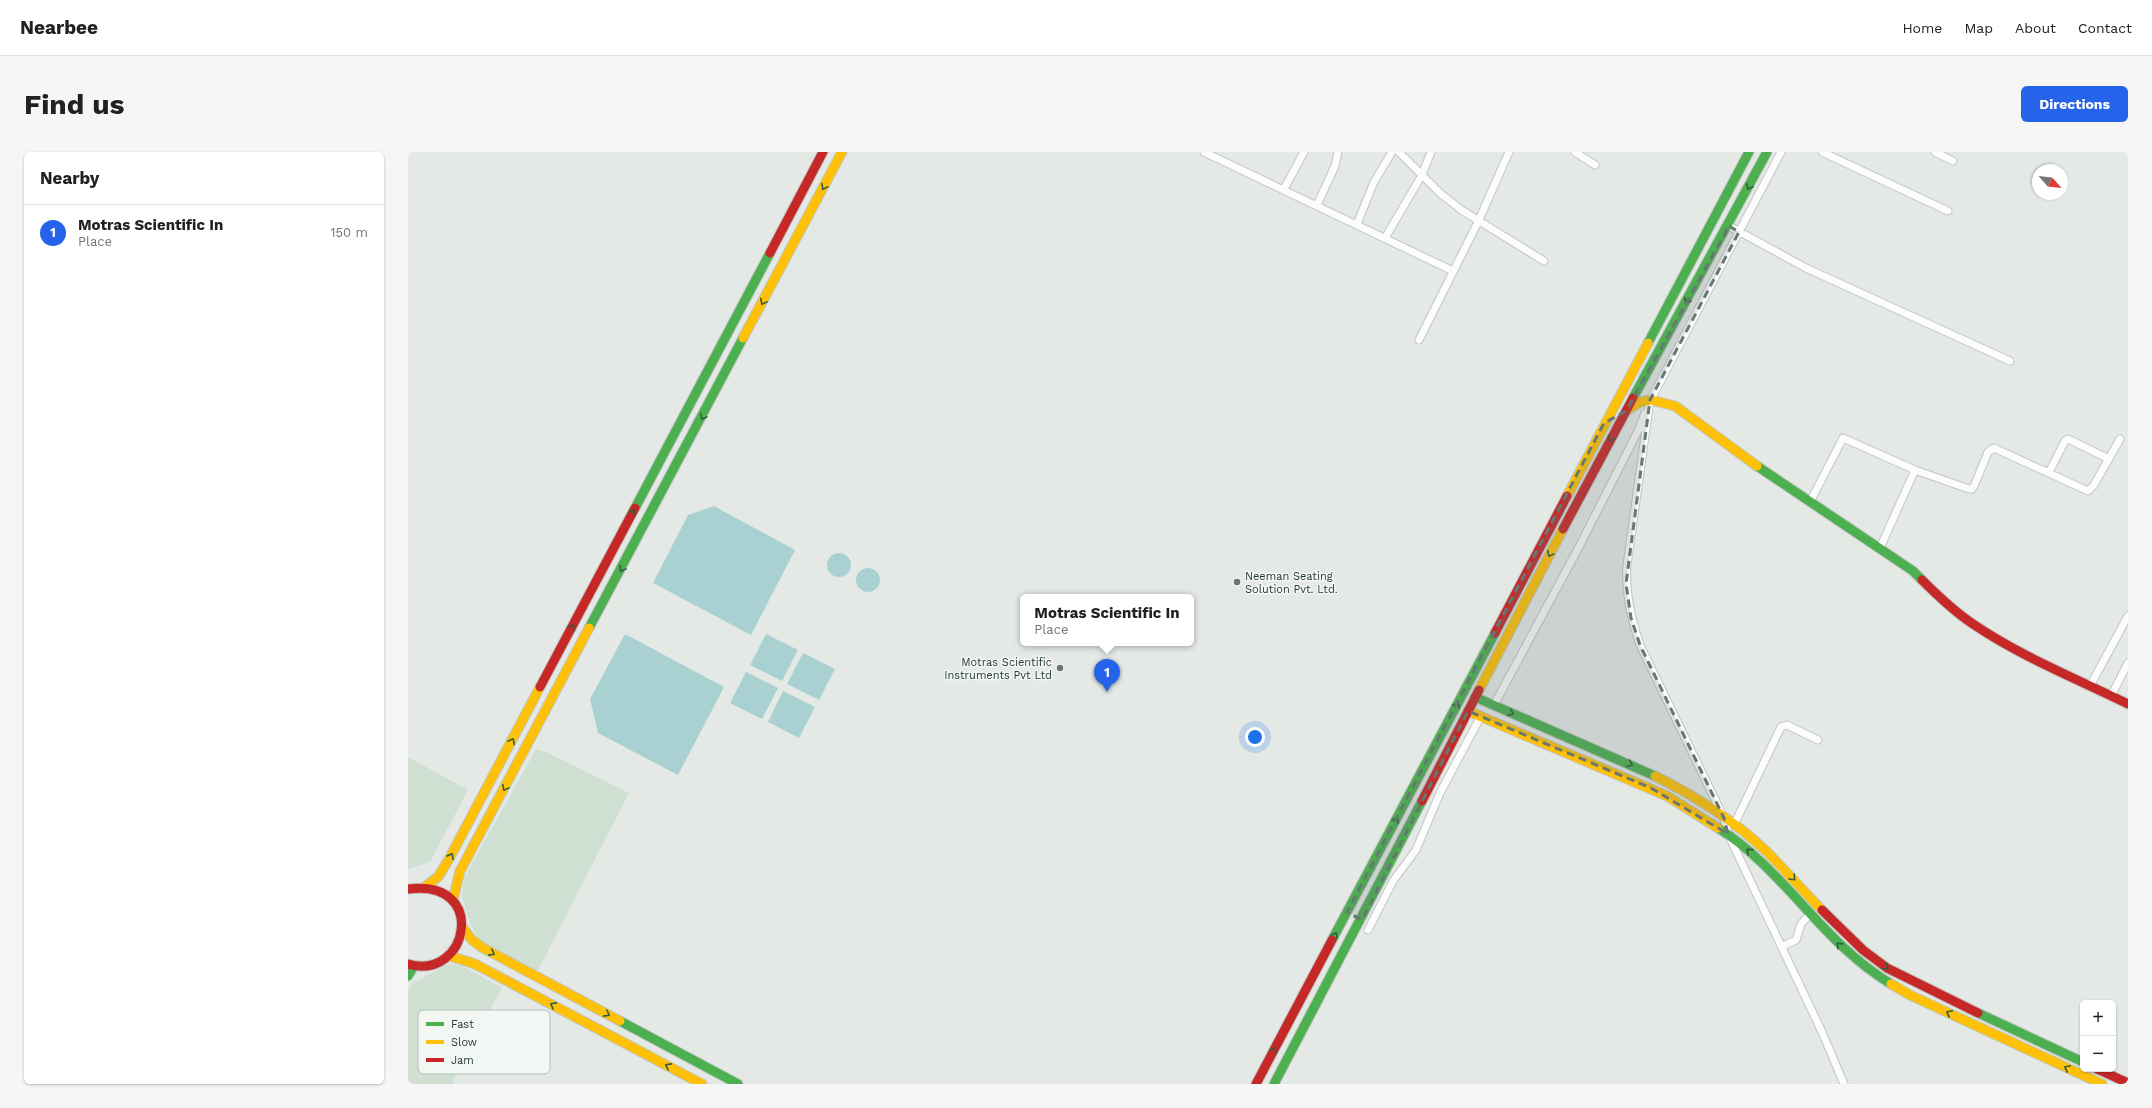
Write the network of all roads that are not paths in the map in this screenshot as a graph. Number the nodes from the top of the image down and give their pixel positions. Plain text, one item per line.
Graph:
1 (823, 152) edge
2 (842, 152) edge
3 (1204, 152) edge
4 (1304, 152) edge
5 (1338, 152) edge
6 (1392, 152) edge
7 (1399, 152) edge
8 (1431, 152) edge
9 (1509, 152) edge
10 (1575, 152) edge
11 (1749, 152) edge
12 (1767, 152) edge
13 (1781, 152) edge
14 (1822, 152) edge
15 (1935, 152) edge
16 (1953, 161) dead end
17 (1595, 165) dead end
18 (1422, 175) junction
19 (1284, 189) junction
20 (1317, 205) junction
21 (1948, 211) dead end
22 (1478, 222) junction
23 (1357, 224) junction
24 (1729, 226) junction
25 (1739, 232) junction
26 (1385, 238) junction
27 (1544, 261) dead end
28 (1453, 271) junction
29 (1419, 340) dead end
30 (2010, 361) dead end
31 (1650, 400) junction
32 (1626, 411) junction
33 (1604, 423) junction
34 (2120, 439) dead end
35 (1593, 447) junction
36 (1604, 452) junction
37 (2109, 459) junction
38 (1916, 470) junction
39 (2049, 472) junction
40 (1810, 502) junction
41 (1880, 548) junction
42 (2128, 616) edge
43 (2128, 663) edge
44 (2090, 686) junction
45 (2111, 696) junction
46 (1475, 697) junction
47 (2128, 704) edge
48 (1494, 705) junction
49 (1468, 711) junction
50 (1481, 716) junction
51 (1818, 740) dead end
52 (1724, 818) junction
53 (1734, 825) junction
54 (1728, 834) junction
55 (426, 886) junction
56 (408, 889) edge
57 (453, 900) junction
58 (1347, 912) junction
59 (1810, 914) junction
60 (1362, 920) junction
61 (463, 928) junction
62 (1368, 930) dead end
63 (1783, 946) junction
64 (450, 956) junction
65 (411, 965) edge
66 (408, 976) edge
67 (2080, 1061) edge
68 (2104, 1072) edge
69 (2128, 1083) edge
70 (702, 1084) edge
71 (738, 1084) edge
72 (1256, 1084) edge
73 (1274, 1084) edge
74 (1844, 1084) edge
75 (2102, 1084) edge

55 -> 1 street
2 -> 57 street
3 - 19 street
4 - 19 street
5 - 20 street
6 - 23 street
7 - 18 street
8 - 18 street
9 - 22 street
10 - 17 street
11 - 33 street
12 -> 24 street
13 - 25 street
14 - 21 street
15 - 16 street
18 - 22 street
18 - 26 street
19 - 20 street
20 - 23 street
22 - 27 street
22 - 28 street
23 - 26 street
24 - 25 street
24 -> 32 street
25 - 30 street
25 - 31 street
26 - 28 street
28 - 29 street
31 - 32 street
31 - 40 street
31 - 48 street
31 - 52 street
32 - 33 street
32 -> 36 street
33 - 35 street
34 - 37 street
35 - 36 street
58 -> 35 street
36 -> 46 street
37 - 39 street
37 - 39 street
38 - 39 street
38 - 40 street
38 - 41 street
40 - 41 street
41 - 44 street
42 - 44 street
43 - 45 street
44 - 45 street
45 - 47 street
46 - 48 street
46 - 49 street
48 -> 52 street
49 - 50 street
49 - 60 street
50 - 54 street
50 - 62 street
51 - 53 street
52 - 53 street
52 - 54 street
53 -> 67 street
59 -> 54 street
54 - 63 street
55 - 56 street
55 - 57 street
57 - 61 street
58 - 60 street
72 -> 58 street
59 - 63 street
75 -> 59 street
60 - 73 street
61 - 64 street
61 -> 71 street
63 - 74 street
64 - 65 street
70 -> 64 street
65 - 66 street
68 - 69 street

